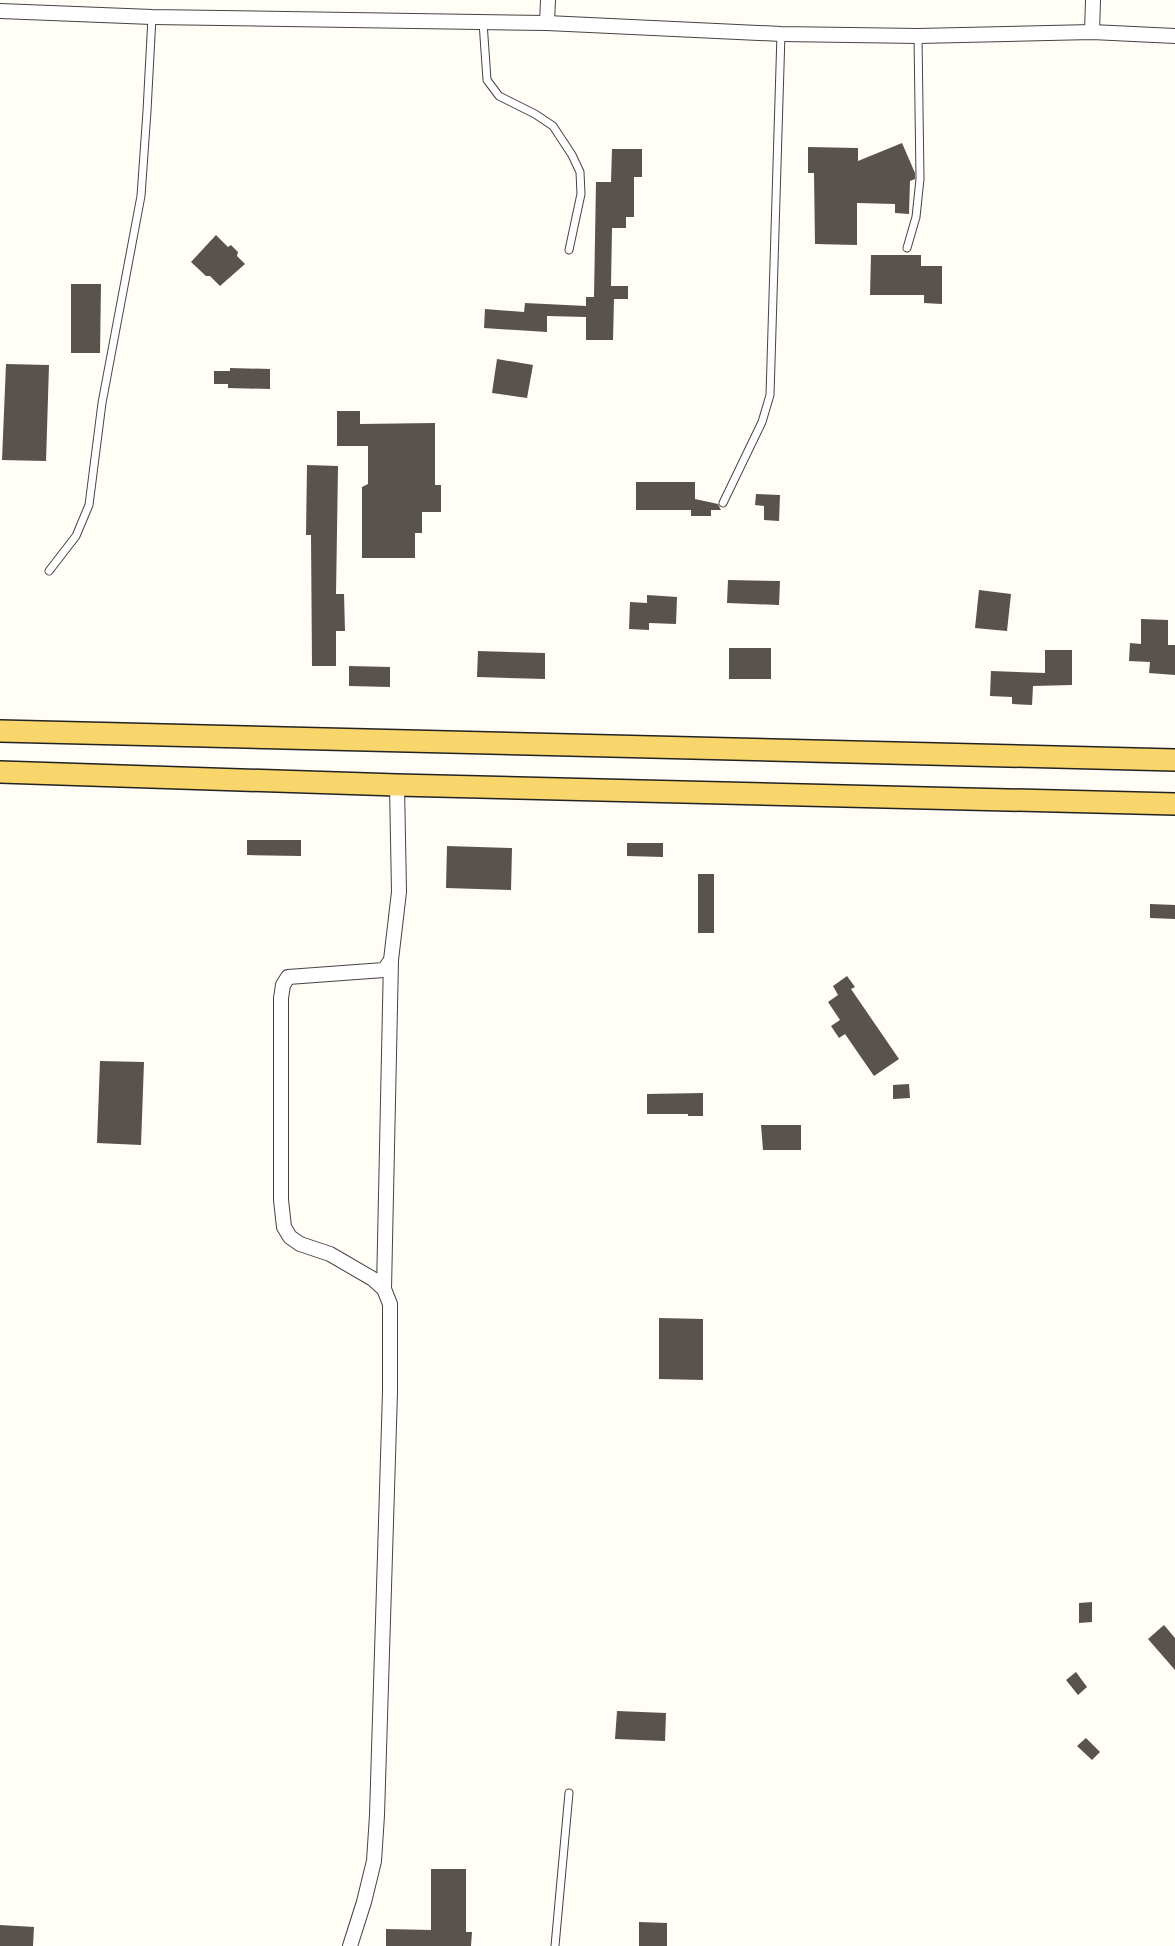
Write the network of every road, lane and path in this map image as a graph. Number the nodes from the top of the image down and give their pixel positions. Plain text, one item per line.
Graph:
1 (548, 0) edge
2 (1093, 0) edge
3 (0, 11) edge
4 (152, 16) junction
5 (483, 22) junction
6 (547, 23) junction
7 (1092, 32) junction
8 (781, 34) junction
9 (918, 36) junction
10 (1175, 36) edge
11 (907, 248) dead end
12 (569, 250) dead end
13 (723, 503) dead end
14 (49, 572) dead end
15 (0, 731) edge
16 (1175, 760) edge
17 (0, 772) edge
18 (397, 785) junction
19 (1175, 804) edge
20 (391, 960) junction
21 (384, 1288) junction
22 (569, 1793) dead end
23 (350, 1946) edge
24 (555, 1946) edge

1 - 6 street
2 - 7 street
3 - 4 street
4 - 5 street
4 - 14 lane
5 - 6 street
5 - 12 lane
6 - 8 street
7 - 9 street
7 - 10 street
8 - 9 street
8 - 13 lane
9 - 11 lane
15 - 16 main road
17 - 18 main road
18 - 19 main road
18 - 20 street
20 - 21 street
20 - 21 street
21 - 23 street
22 - 24 lane

